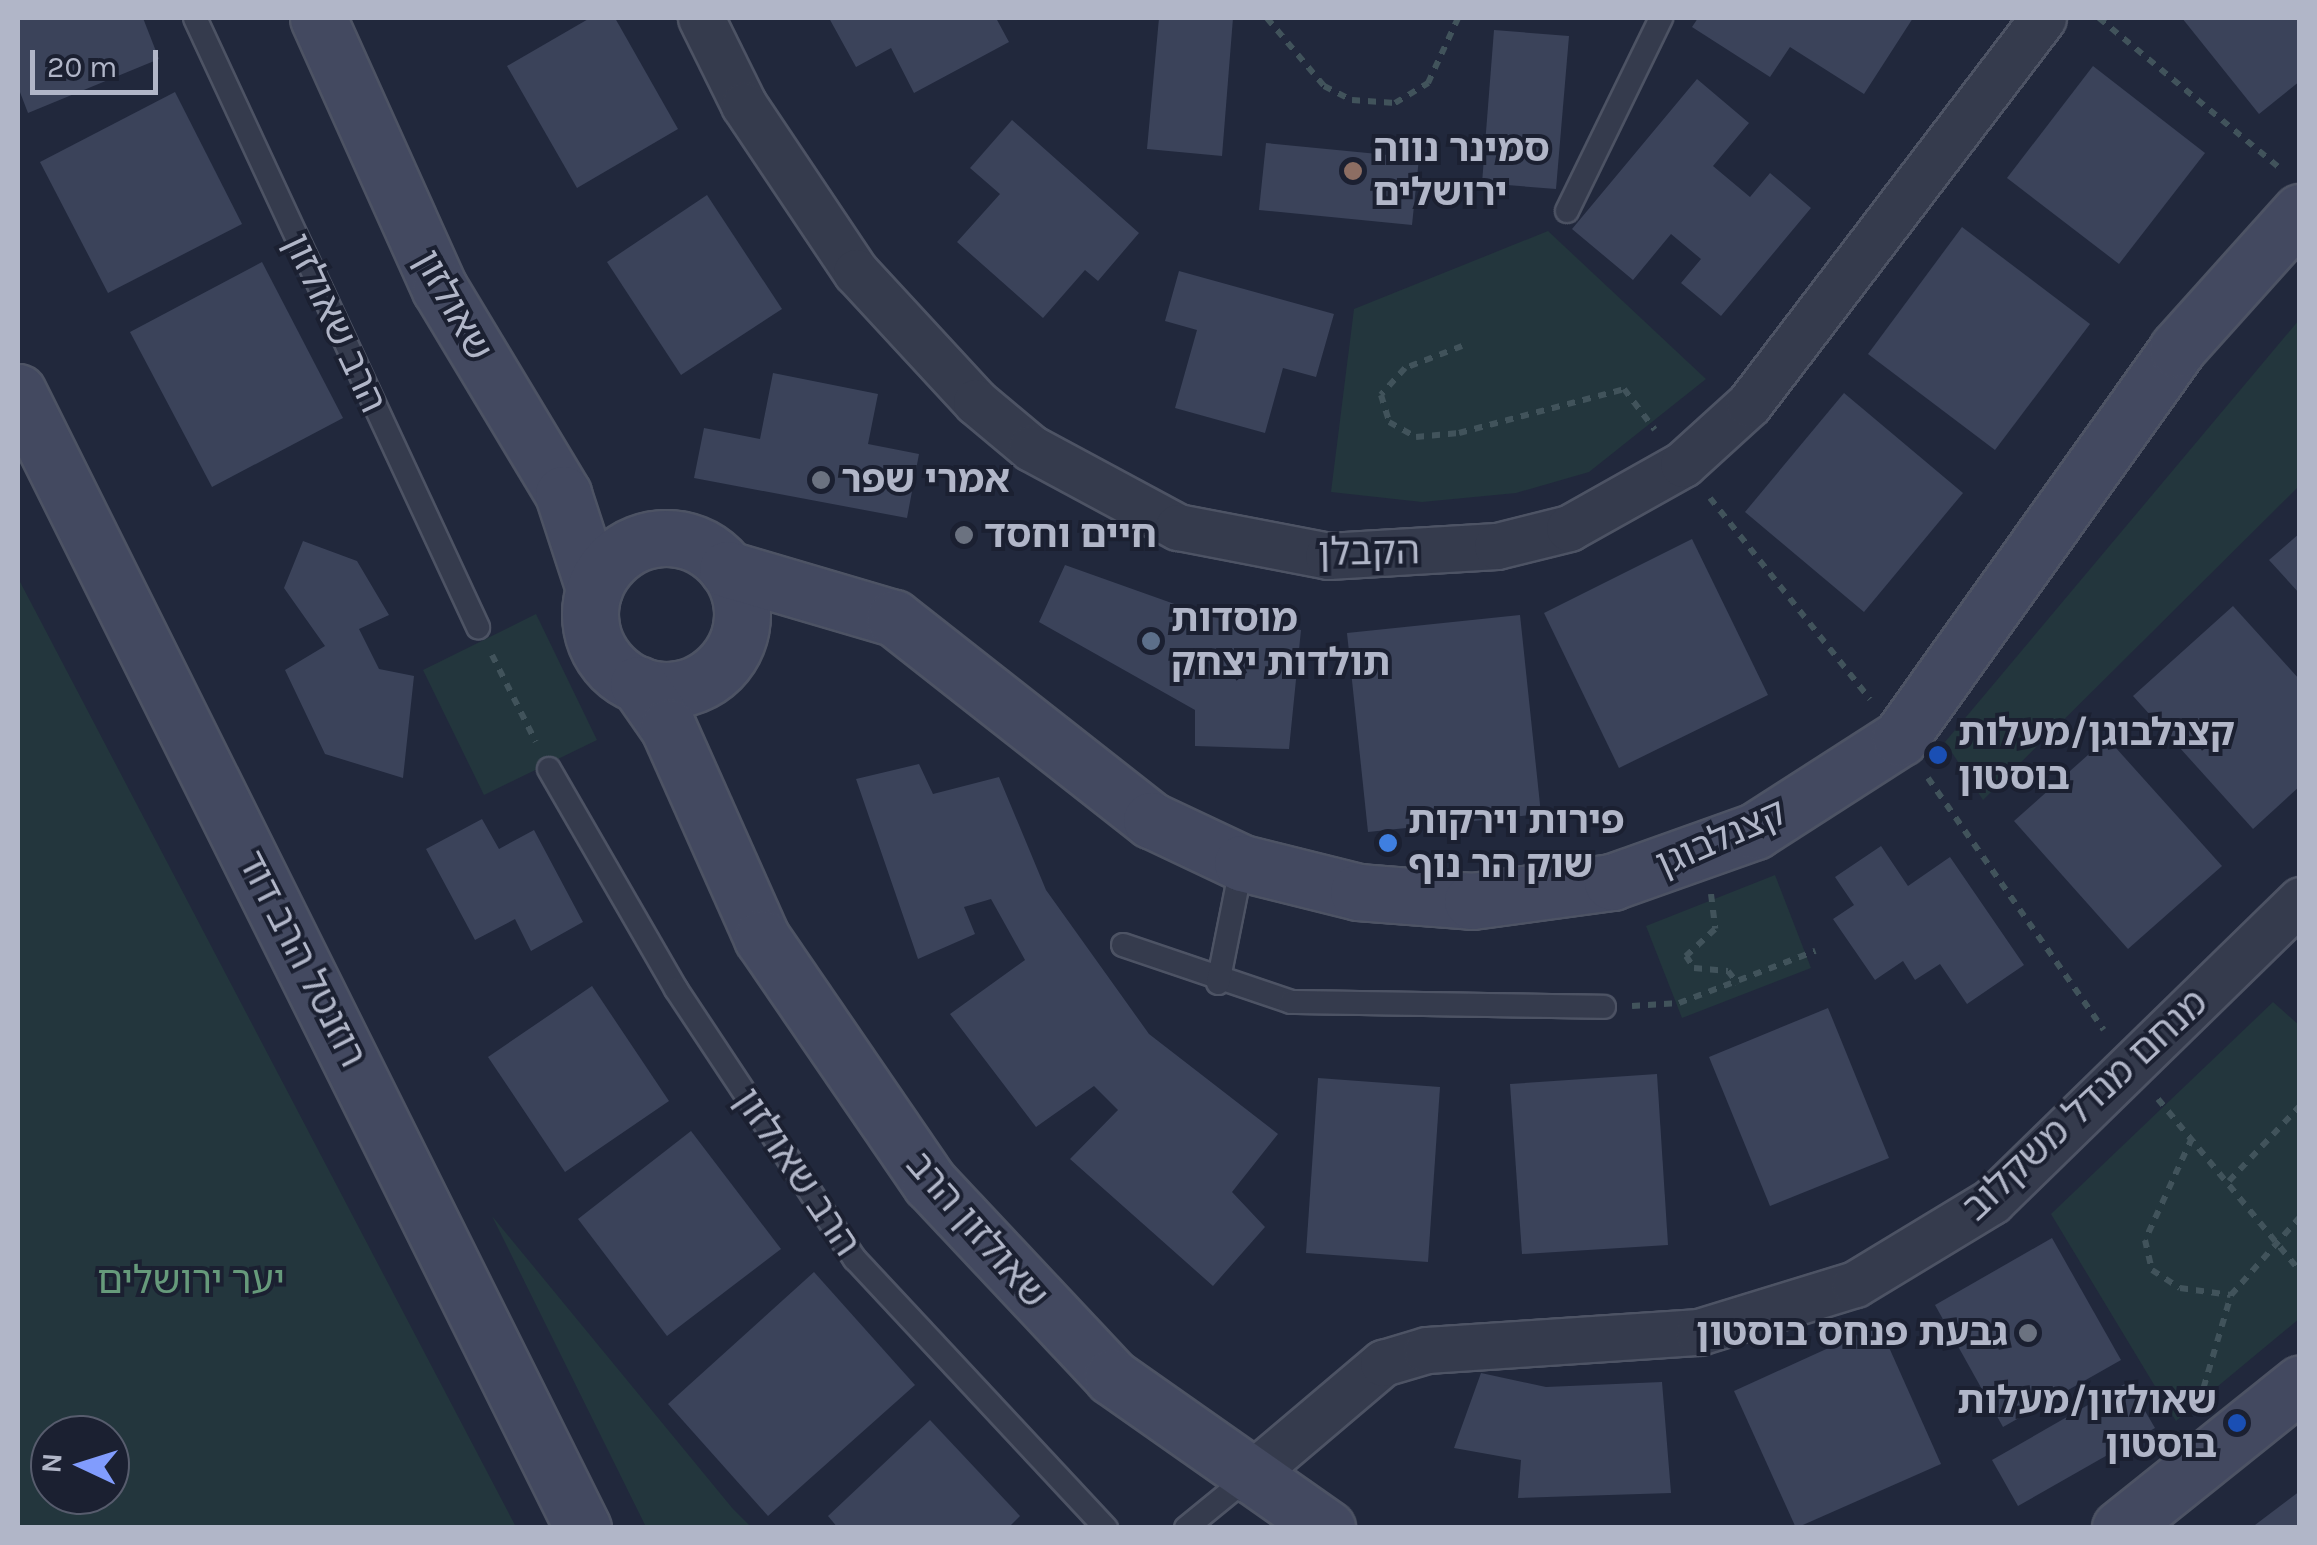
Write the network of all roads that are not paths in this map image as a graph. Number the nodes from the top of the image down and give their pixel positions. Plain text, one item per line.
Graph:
1 (194, 18) edge
2 (318, 18) edge
3 (701, 18) edge
4 (1660, 18) edge
5 (2043, 18) edge
6 (1567, 211) dead end
7 (2300, 212) edge
8 (18, 392) edge
9 (727, 569) junction
10 (594, 589) junction
11 (831, 600) junction
12 (478, 627) road end
13 (724, 659) junction
14 (638, 684) junction
15 (549, 769) road end
16 (717, 850) junction
17 (1242, 863) junction
18 (2300, 900) edge
19 (1123, 945) dead end
20 (1218, 983) junction
21 (1604, 1007) road end
22 (2300, 1384) edge
23 (1246, 1479) junction
24 (583, 1528) edge
25 (1106, 1528) edge
26 (1186, 1528) edge
27 (1327, 1528) edge
28 (2120, 1528) edge

1 - 12 lane, הרב שאולזון
2 - 10 street, שאולזון
3 - 5 street, הקבלן
4 - 6 lane
7 - 17 street, קצנלבוגן
8 - 24 street, רוזנטל הרב דוד
9 - 10 street
9 - 11 street, קצנלבוגן
9 - 13 street
10 - 14 street
11 - 13 street
11 - 17 street, קצנלבוגן
13 - 14 street
13 - 16 street, שאולזון הרב
14 - 16 street, שאולזון הרב
15 - 25 lane, הרב שאולזון
16 - 23 street, שאולזון הרב
17 - 20 lane
18 - 23 street, מנחם מנדל משקלוב
19 - 20 lane
20 - 21 lane
22 - 28 street
23 - 26 lane
23 - 27 street, שאולזון הרב

